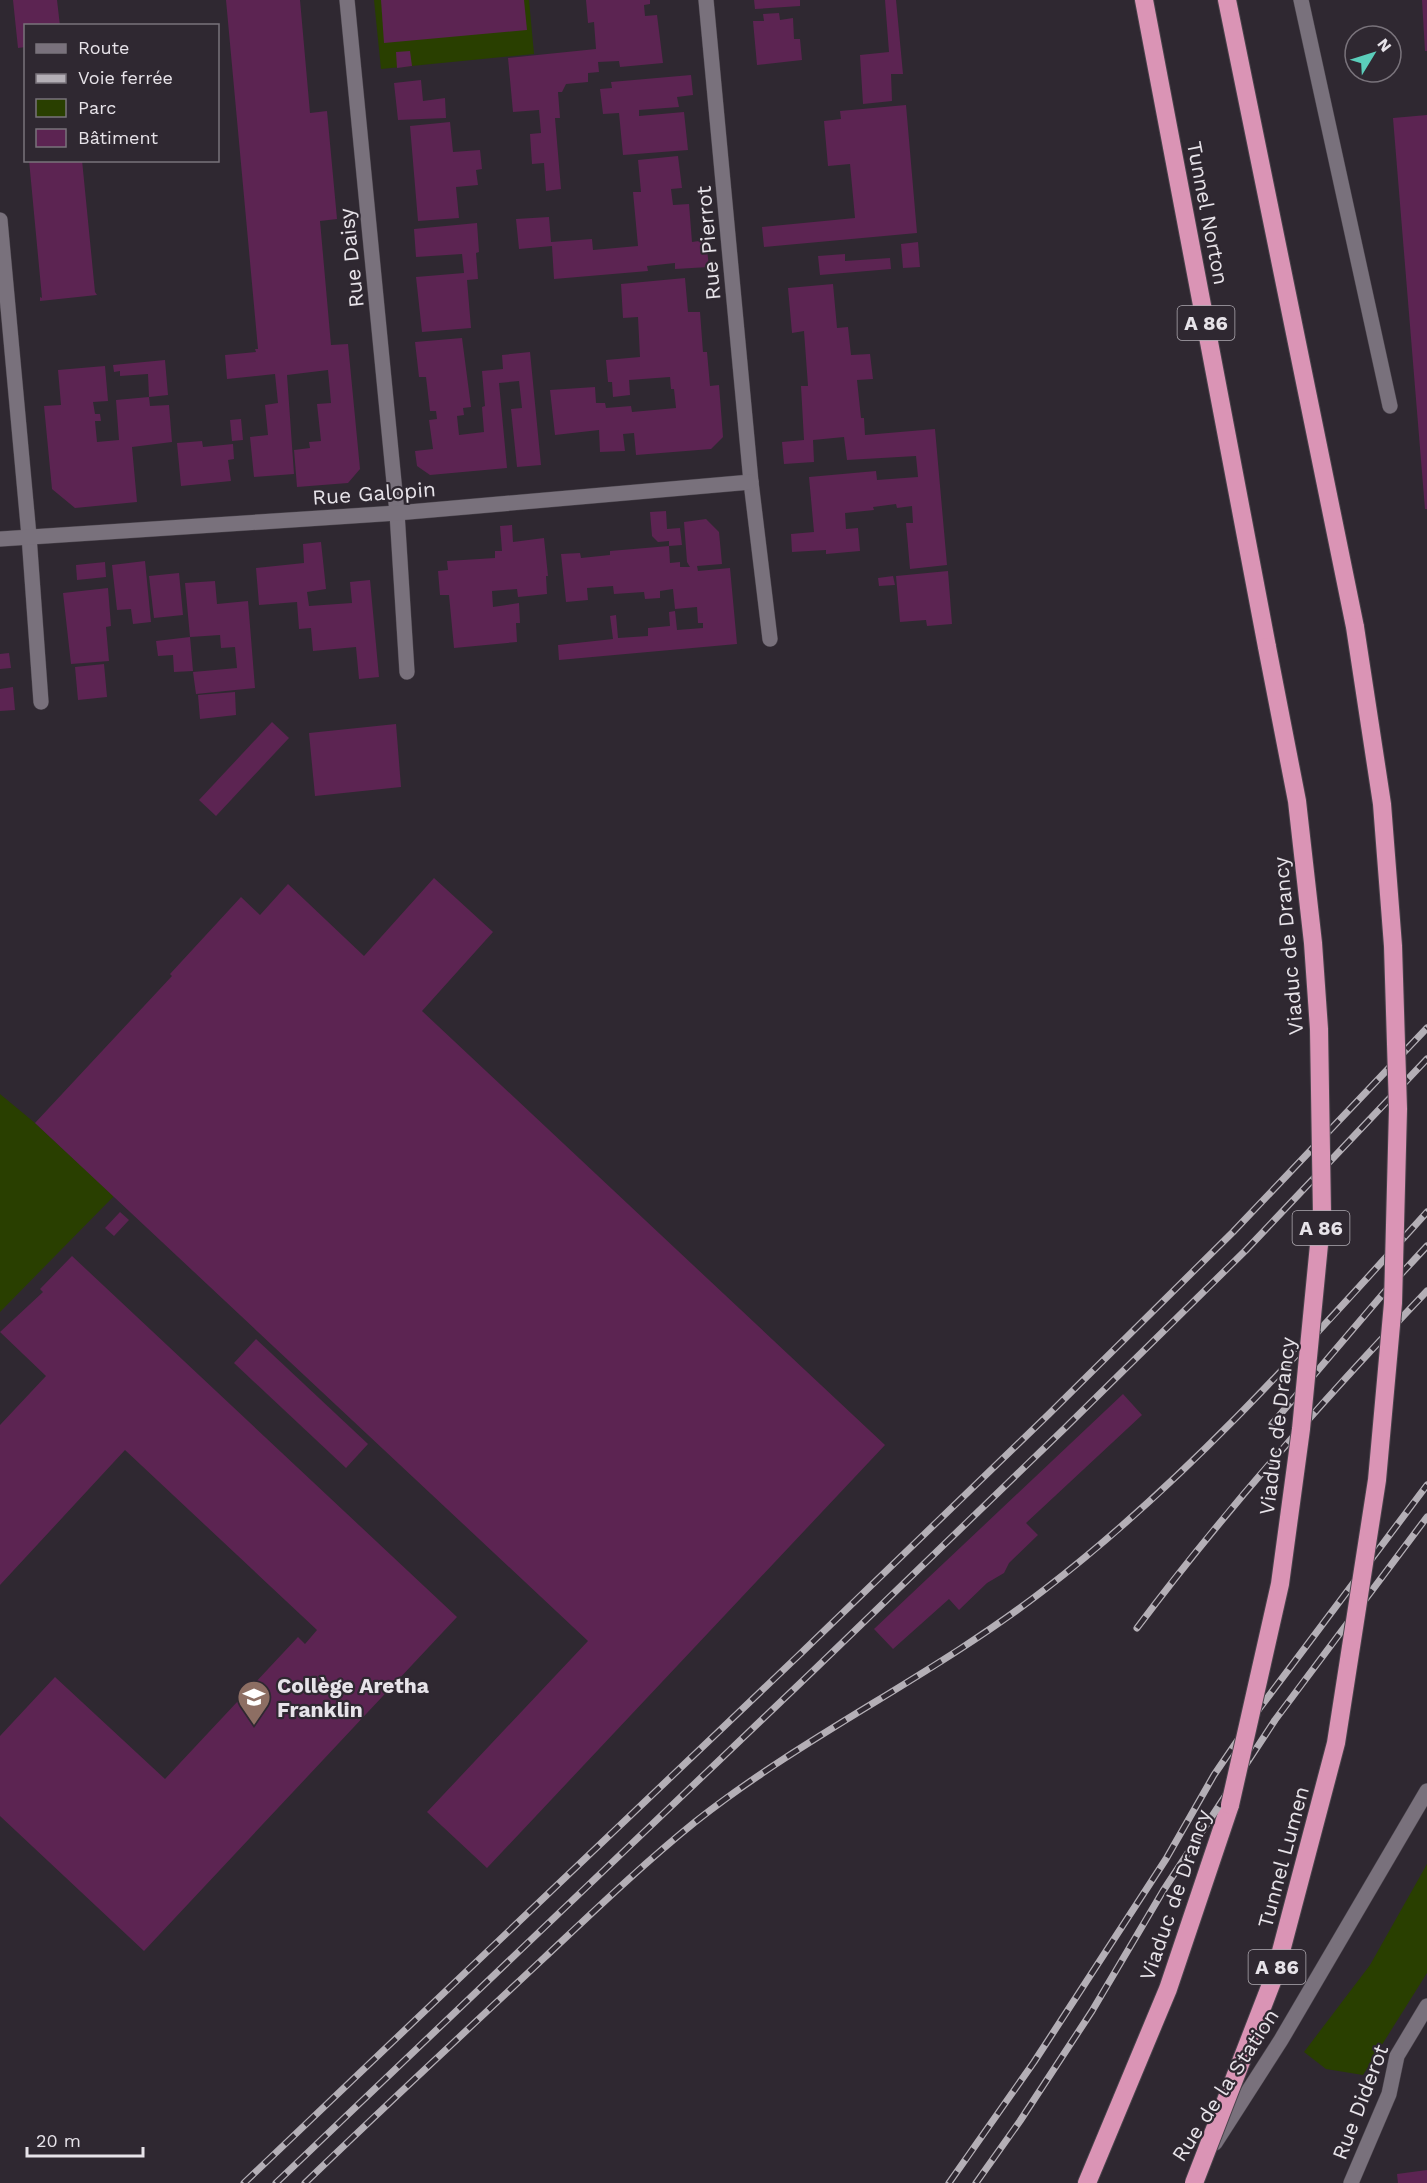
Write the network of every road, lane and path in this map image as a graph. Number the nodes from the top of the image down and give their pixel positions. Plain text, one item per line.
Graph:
1 (347, 0) edge
2 (706, 0) edge
3 (1144, 0) edge
4 (1227, 0) edge
5 (1301, 0) edge
6 (0, 220) edge
7 (1390, 406) dead end
8 (751, 482) junction
9 (397, 513) junction
10 (29, 536) junction
11 (0, 539) edge
12 (770, 639) dead end
13 (1267, 647) joint
14 (407, 672) dead end
15 (41, 702) dead end
16 (1427, 1791) edge
17 (1425, 2015) edge
18 (1087, 2183) edge
19 (1184, 2183) edge
20 (1194, 2183) edge
21 (1351, 2183) edge

1 - 9 street, Rue Daisy
2 - 8 street, Rue Pierrot
3 - 13 highway, Tunnel Norton / A 86
4 - 20 highway, Tunnel Lumen / A 86, bridge
5 - 7 street
6 - 10 street
8 - 9 street, Rue Galopin
8 - 12 street, Rue Pierrot
9 - 10 street, Rue Galopin
9 - 14 street, Rue Daisy
10 - 11 street, Rue Galopin
10 - 15 street
13 - 18 highway, Viaduc de Drancy / A 86, bridge
16 - 19 street, Rue de la Station
17 - 21 street, Rue Diderot

